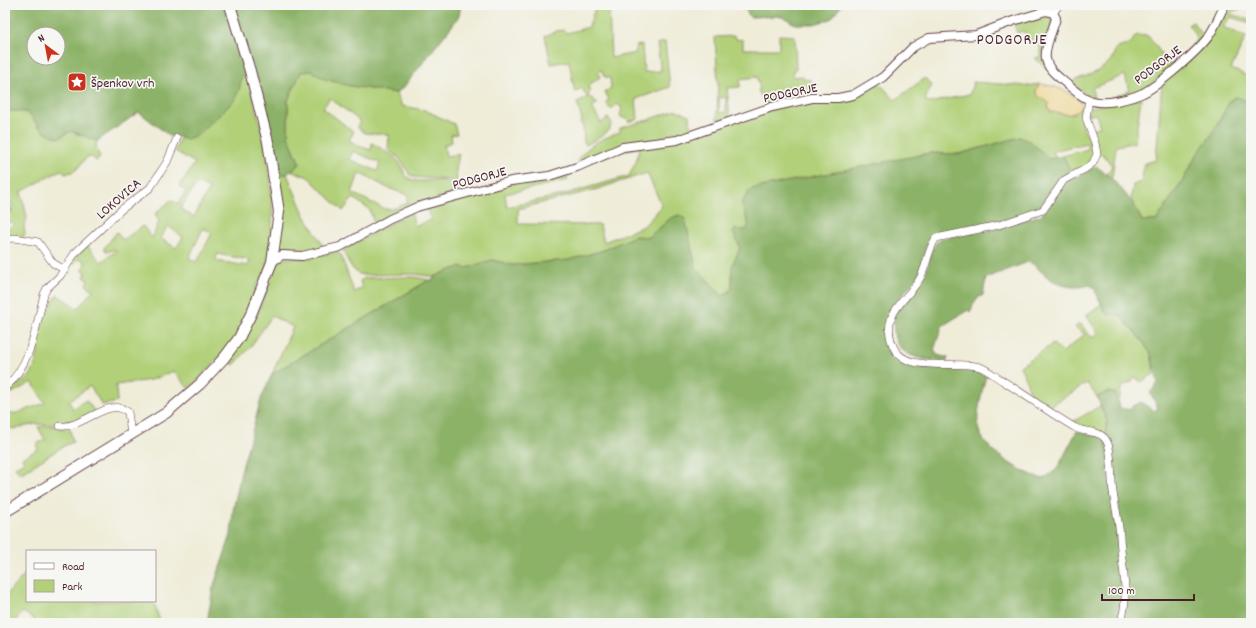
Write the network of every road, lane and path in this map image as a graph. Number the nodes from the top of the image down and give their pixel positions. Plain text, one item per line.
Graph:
1 (230, 5) edge
2 (1059, 5) edge
3 (1225, 5) edge
4 (1053, 13) junction
5 (1089, 99) junction
6 (177, 138) dead end
7 (5, 238) edge
8 (272, 262) junction
9 (64, 270) junction
10 (5, 388) edge
11 (60, 426) dead end
12 (131, 435) junction
13 (5, 512) edge
14 (1120, 623) edge

1 - 8 main road
2 - 4 street
3 - 5 street, PODGORJE
4 - 5 street, PODGORJE
4 - 8 street, PODGORJE
5 - 14 street
6 - 9 street, LOKOVICA
7 - 9 street
8 - 12 main road
9 - 10 street, LOKOVICA
11 - 12 street
12 - 13 main road

